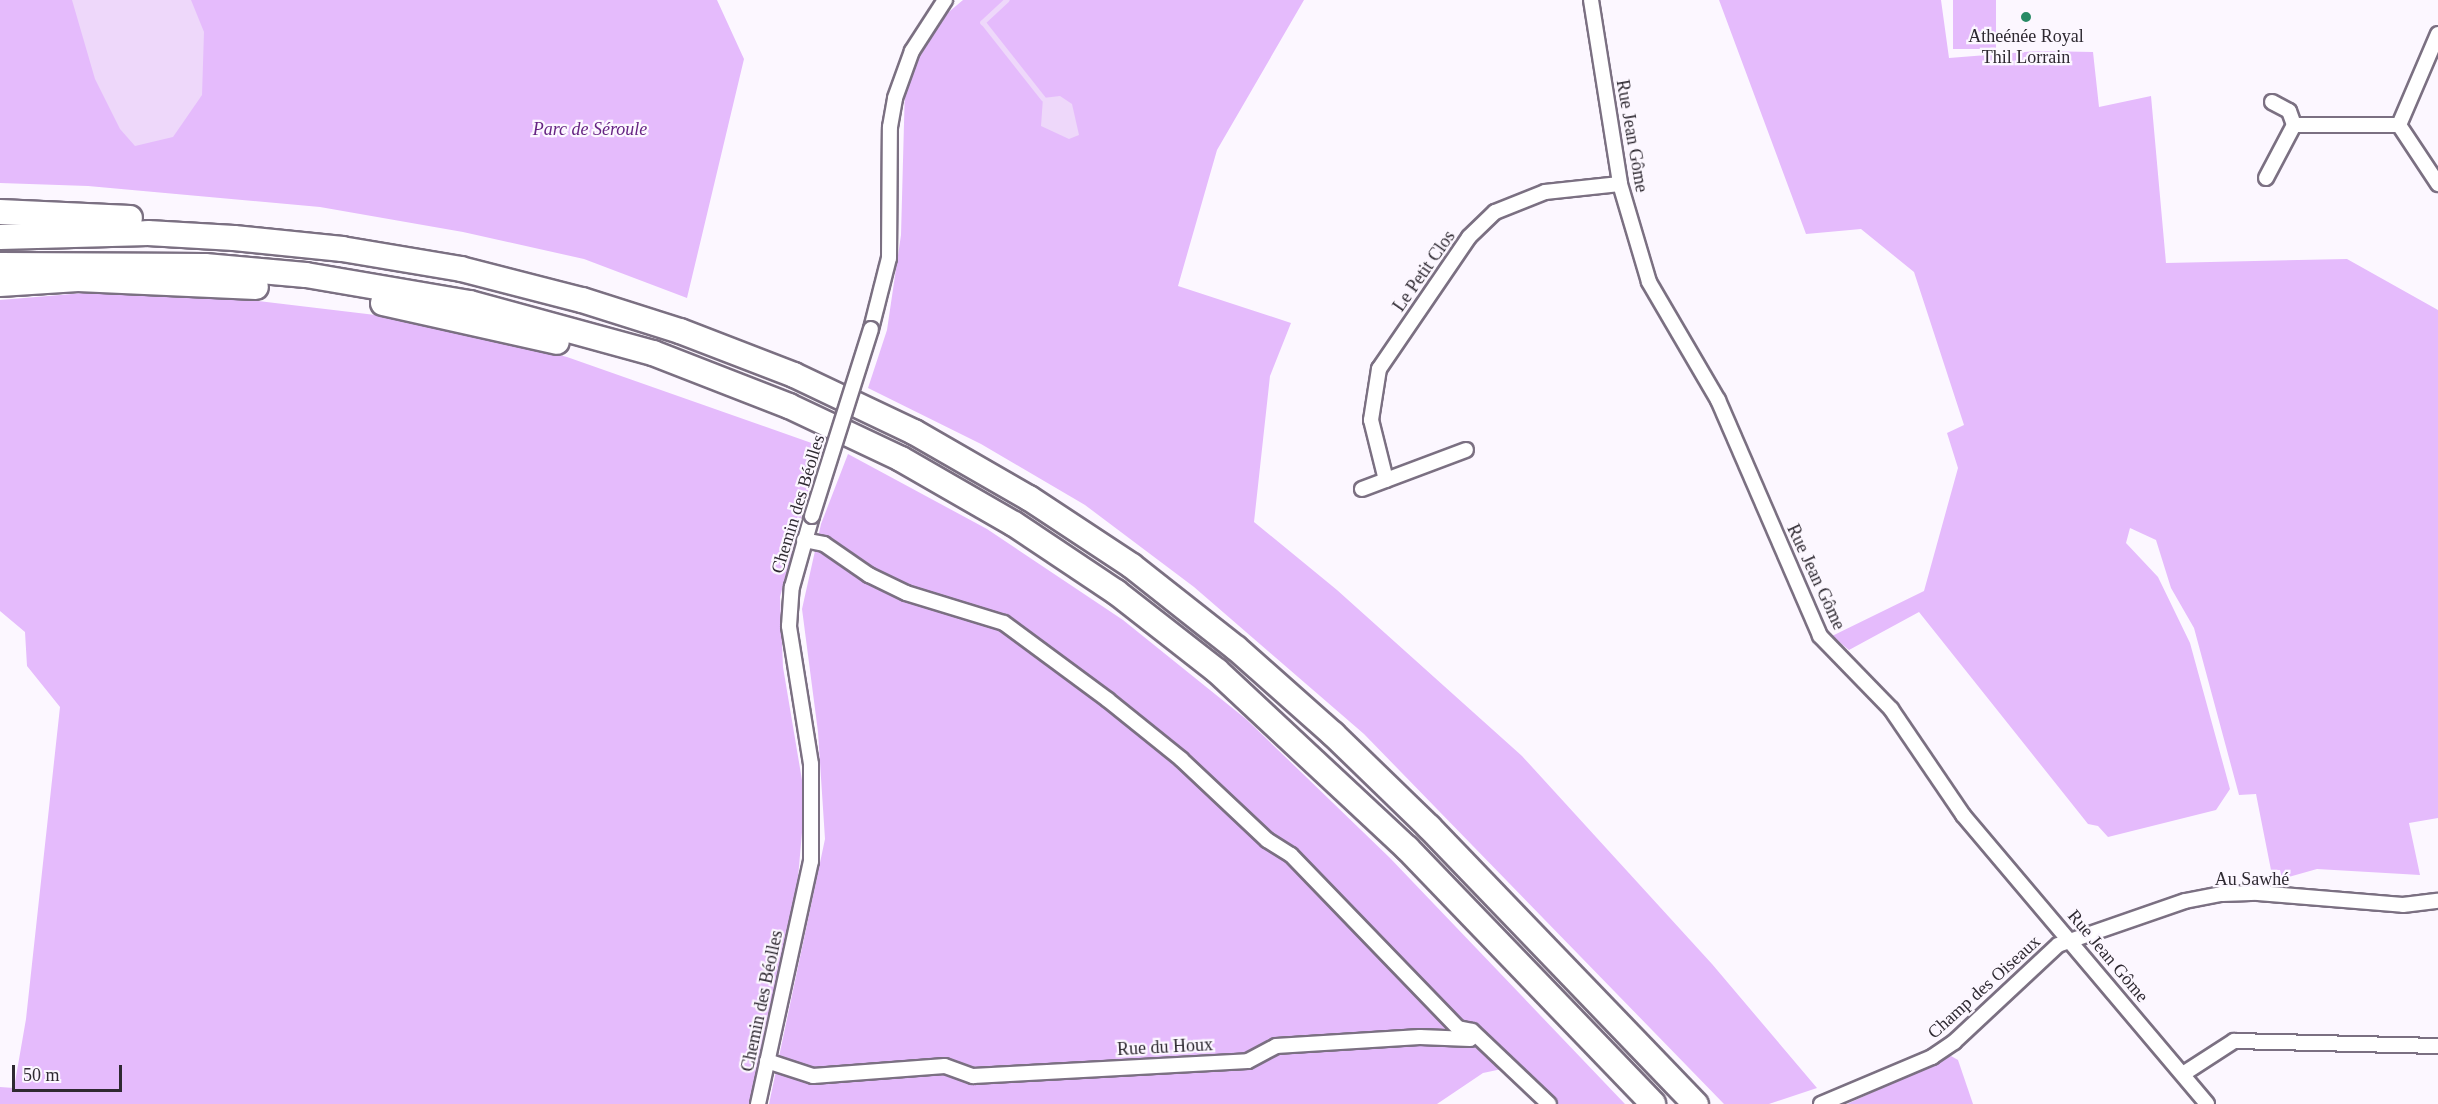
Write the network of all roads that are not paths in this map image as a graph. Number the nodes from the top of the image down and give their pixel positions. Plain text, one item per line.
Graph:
1 (945, 0) edge
2 (1591, 0) edge
3 (2438, 34) edge
4 (2272, 102) dead end
5 (2294, 125) junction
6 (2399, 125) junction
7 (2266, 178) dead end
8 (1620, 184) junction
9 (2438, 184) edge
10 (0, 212) edge
11 (0, 237) edge
12 (0, 266) edge
13 (0, 284) edge
14 (680, 331) junction
15 (829, 423) junction
16 (1466, 450) dead end
17 (1386, 480) junction
18 (1362, 489) dead end
19 (804, 540) junction
20 (2438, 901) edge
21 (2072, 939) junction
22 (2438, 1047) edge
23 (767, 1061) junction
24 (2182, 1074) junction
25 (758, 1104) edge
26 (1539, 1104) edge
27 (1549, 1104) edge
28 (1653, 1104) edge
29 (1696, 1104) edge
30 (1821, 1104) edge
31 (2207, 1104) edge

1 - 19 street, Chemin des Béolles, bridge
2 - 8 street, Rue Jean Gôme
3 - 6 street
4 - 5 street
5 - 6 street
5 - 7 street
6 - 9 street
8 - 17 street, Le Petit Clos
8 - 21 street, Rue Jean Gôme
10 - 14 highway
11 - 14 highway
12 - 15 highway
13 - 15 highway
14 - 29 highway
15 - 28 highway
16 - 17 street
17 - 18 street
19 - 23 street, Chemin des Béolles
19 - 27 street
20 - 21 street, Au Sawhé
21 - 24 street, Rue Jean Gôme
21 - 30 street, Champ des Oiseaux
22 - 24 street
23 - 25 street, Chemin des Béolles
23 - 26 street, Rue du Houx
24 - 31 street, Rue Jean Gôme

